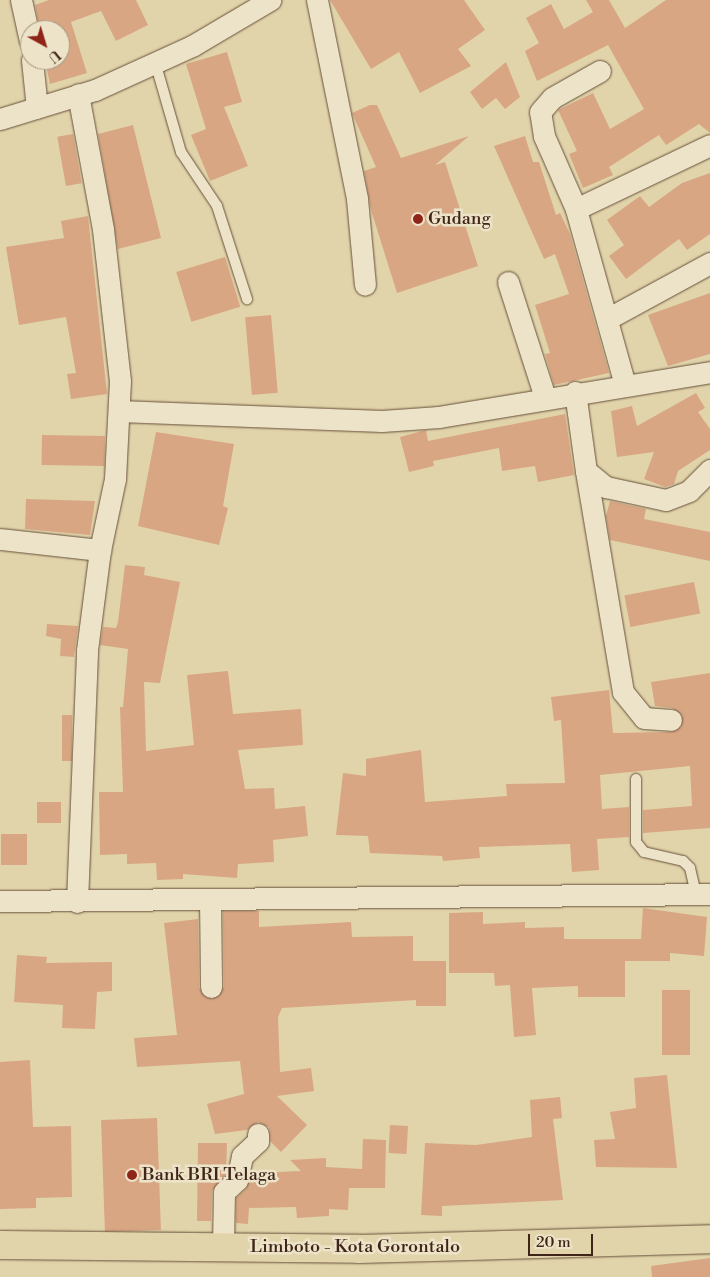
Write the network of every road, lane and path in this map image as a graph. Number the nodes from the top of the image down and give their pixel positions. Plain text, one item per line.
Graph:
1 (21, 0) edge
2 (270, 0) edge
3 (317, 0) edge
4 (25, 20) edge
5 (156, 62) junction
6 (33, 70) edge
7 (600, 71) dead end
8 (78, 94) junction
9 (37, 108) junction
10 (0, 119) edge
11 (710, 144) edge
12 (576, 209) junction
13 (710, 263) edge
14 (508, 282) dead end
15 (365, 285) dead end
16 (247, 299) dead end
17 (609, 318) junction
18 (710, 372) edge
19 (625, 385) junction
20 (575, 392) junction
21 (545, 397) junction
22 (119, 411) junction
23 (710, 470) edge
24 (586, 471) junction
25 (0, 539) edge
26 (100, 550) junction
27 (671, 720) dead end
28 (636, 779) dead end
29 (703, 894) edge
30 (210, 899) junction
31 (0, 901) edge
32 (76, 902) junction
33 (211, 987) dead end
34 (258, 1134) dead end
35 (710, 1239) edge
36 (0, 1245) edge
37 (223, 1247) junction

1 - 4 street
2 - 5 street
3 - 15 street
5 - 8 street
5 - 16 lane
6 - 9 street
7 - 12 street
8 - 9 street
8 - 22 street
9 - 10 street
11 - 12 street
12 - 17 street
13 - 17 street
14 - 21 street
17 - 19 street
18 - 19 street
19 - 20 street
20 - 21 street
20 - 24 street
21 - 22 street
22 - 26 street
23 - 24 street
24 - 27 street
25 - 26 street
26 - 32 street
28 - 29 lane
29 - 30 street
30 - 32 street
30 - 33 street
31 - 32 street
34 - 37 street
35 - 37 highway, Limboto - Kota Gorontalo
36 - 37 highway, Limboto - Kota Gorontalo

